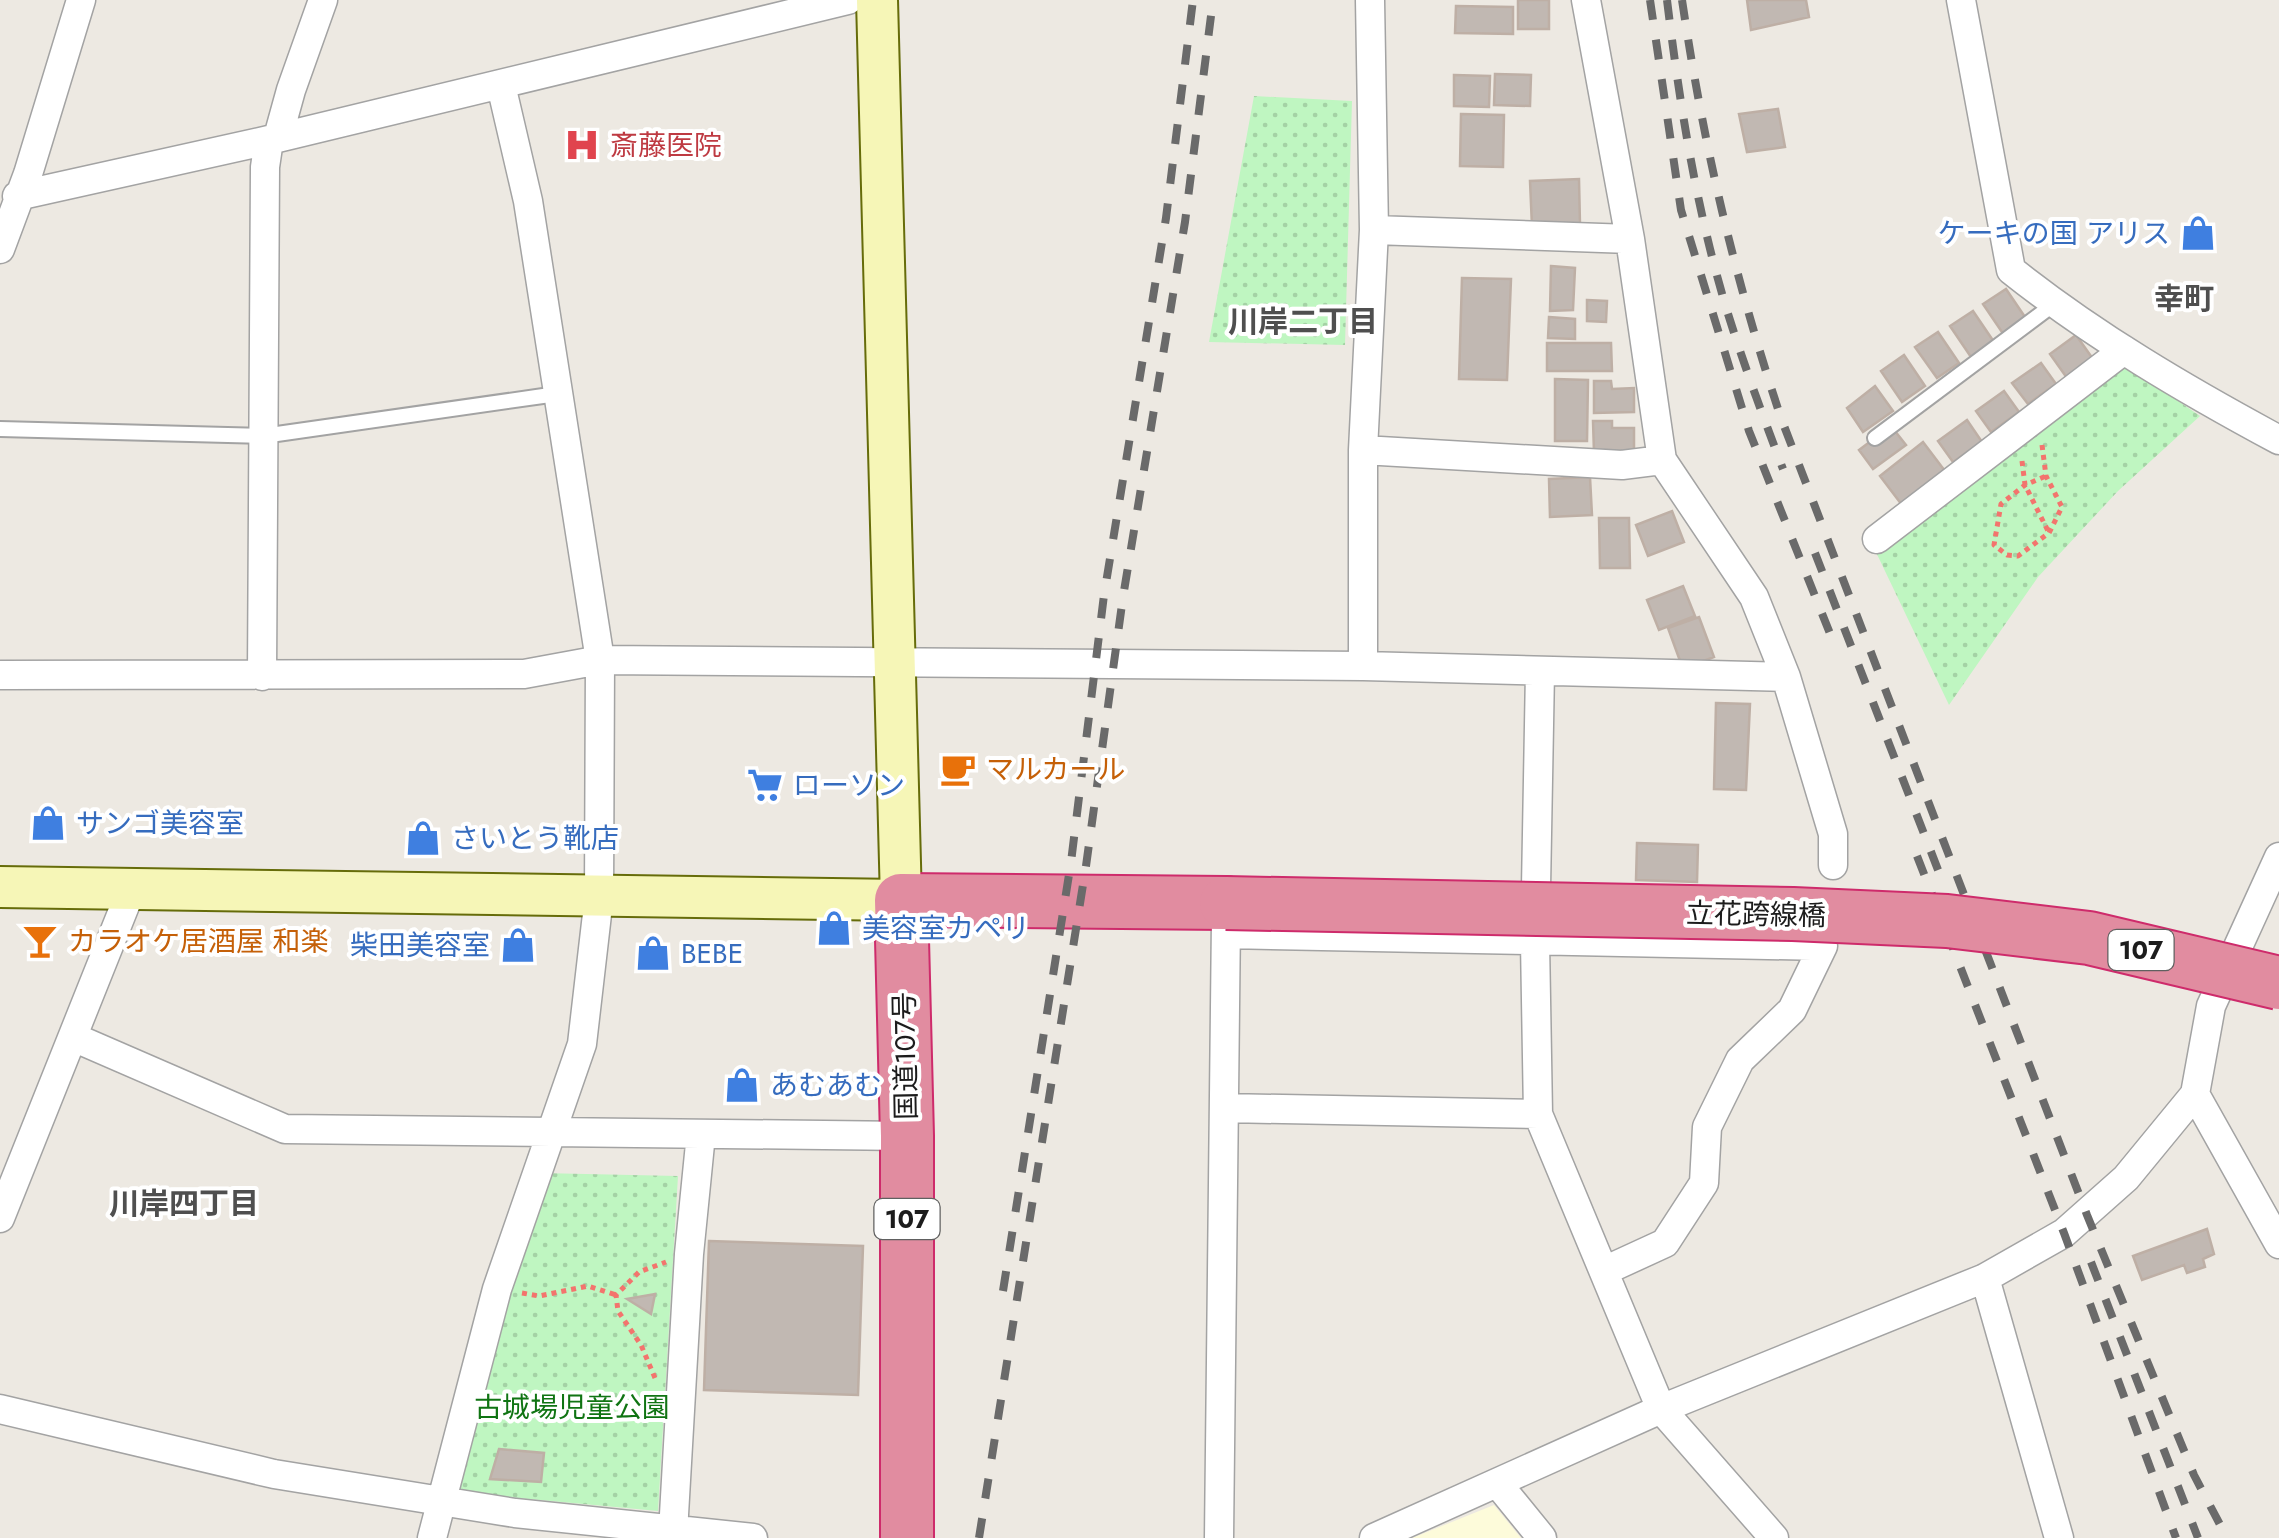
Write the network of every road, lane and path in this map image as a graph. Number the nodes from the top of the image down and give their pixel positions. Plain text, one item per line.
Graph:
1 (82, 0) edge
2 (323, 0) edge
3 (848, 0) edge
4 (877, 0) edge
5 (1370, 0) edge
6 (1586, 0) edge
7 (1962, 0) edge
8 (501, 85) junction
9 (274, 139) junction
10 (15, 180) edge
11 (1374, 230) junction
12 (1630, 239) junction
13 (0, 249) edge
14 (2054, 304) junction
15 (2124, 350) junction
16 (557, 394) junction
17 (2049, 407) junction
18 (0, 429) edge
19 (263, 436) junction
20 (1875, 438) dead end
21 (2279, 440) edge
22 (1363, 450) junction
23 (1662, 460) junction
24 (2046, 476) junction
25 (2026, 486) junction
26 (2049, 532) junction
27 (1877, 539) dead end
28 (600, 660) junction
29 (894, 661) junction
30 (1363, 666) junction
31 (1540, 672) junction
32 (0, 674) edge
33 (262, 676) junction
34 (1786, 678) junction
35 (2279, 857) edge
36 (1832, 866) dead end
37 (0, 886) edge
38 (132, 888) junction
39 (599, 898) junction
40 (901, 900) junction
41 (1226, 918) junction
42 (1536, 942) junction
43 (2279, 982) edge
44 (73, 1036) junction
45 (2195, 1094) junction
46 (1225, 1108) junction
47 (1538, 1114) junction
48 (551, 1132) junction
49 (701, 1134) junction
50 (906, 1136) junction
51 (0, 1218) edge
52 (2279, 1244) edge
53 (689, 1254) junction
54 (1604, 1271) junction
55 (1985, 1278) junction
56 (496, 1289) junction
57 (616, 1295) junction
58 (656, 1380) dead end
59 (0, 1409) edge
60 (1661, 1409) junction
61 (1498, 1484) junction
62 (441, 1501) junction
63 (674, 1532) junction
64 (432, 1538) edge
65 (753, 1538) edge
66 (906, 1538) edge
67 (1219, 1538) edge
68 (1374, 1538) edge
69 (1542, 1538) edge
70 (1774, 1538) edge
71 (2059, 1538) edge

1 - 10 street
2 - 9 street
3 - 8 street
4 - 29 street
5 - 11 street
6 - 12 street
7 - 14 street
8 - 9 street
8 - 16 street
9 - 10 street
9 - 19 street
10 - 13 street
11 - 12 street
11 - 22 street
12 - 23 street
14 - 15 street
14 - 20 lane
15 - 17 street
15 - 21 street
16 - 19 lane
16 - 28 street
17 - 24 path
17 - 27 street
18 - 19 lane
19 - 33 street
22 - 23 street
22 - 30 street
23 - 34 street
24 - 25 path
24 - 26 path
25 - 26 path
25 - 26 path
28 - 29 street
28 - 33 street
28 - 39 street
29 - 30 street
29 - 40 street
30 - 31 street
31 - 34 street
31 - 42 street
32 - 33 street
34 - 36 street
35 - 45 street
37 - 38 street
38 - 39 street
38 - 44 street
39 - 40 street
39 - 48 street
40 - 41 highway, 107
40 - 50 highway, 国道107号 / 107
41 - 42 street
41 - 43 highway, 立花跨線橋 / 107, bridge
41 - 46 street
42 - 47 street
42 - 54 street
44 - 48 street
44 - 51 street
45 - 52 street
45 - 55 street
46 - 47 street
46 - 67 street
47 - 54 street
48 - 49 street
48 - 56 street
49 - 50 street
49 - 53 street
50 - 66 highway, 国道107号 / 107
53 - 57 path
53 - 63 street
54 - 60 street
55 - 60 street
55 - 71 street
56 - 57 path
56 - 62 street
57 - 58 path
59 - 62 street
60 - 61 street
60 - 70 street
61 - 68 street
61 - 69 street
62 - 63 street
62 - 64 street
63 - 65 street

